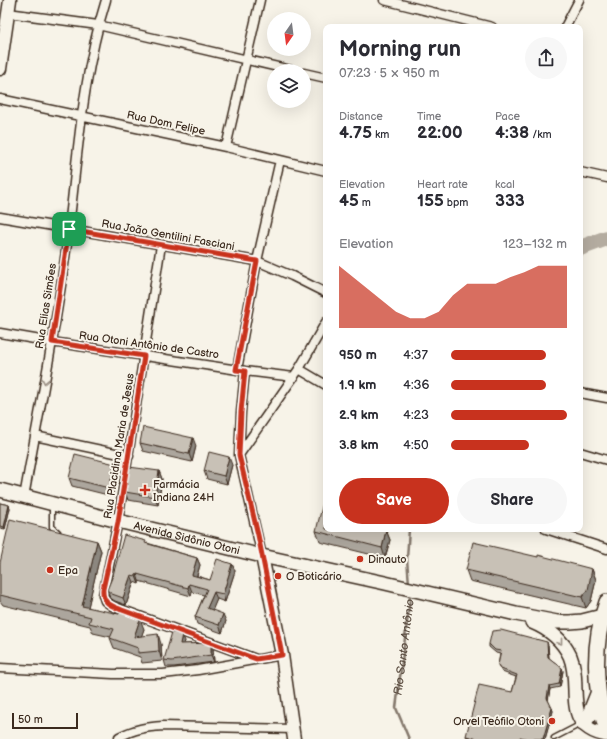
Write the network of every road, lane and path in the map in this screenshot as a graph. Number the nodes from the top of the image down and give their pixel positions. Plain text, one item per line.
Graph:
1 (10, 0) edge
2 (106, 0) edge
3 (260, 0) edge
4 (384, 0) edge
5 (579, 0) edge
6 (8, 13) junction
7 (469, 24) edge
8 (567, 24) edge
9 (98, 25) junction
10 (246, 60) junction
11 (267, 65) edge
12 (0, 69) edge
13 (311, 75) edge
14 (323, 77) edge
15 (0, 99) edge
16 (82, 116) junction
17 (226, 147) junction
18 (280, 160) junction
19 (323, 170) edge
20 (583, 173) edge
21 (607, 178) edge
22 (0, 217) edge
23 (69, 229) junction
24 (161, 245) junction
25 (257, 261) junction
26 (323, 292) edge
27 (323, 327) edge
28 (0, 333) edge
29 (52, 342) junction
30 (144, 356) junction
31 (300, 369) junction
32 (236, 370) junction
33 (245, 371) junction
34 (294, 376) junction
35 (323, 383) edge
36 (583, 394) edge
37 (607, 398) edge
38 (35, 436) junction
39 (583, 453) edge
40 (239, 455) junction
41 (129, 456) junction
42 (607, 460) edge
43 (0, 490) edge
44 (24, 497) junction
45 (52, 505) junction
46 (118, 522) junction
47 (555, 532) edge
48 (62, 533) edge
49 (607, 549) edge
50 (262, 556) junction
51 (605, 611) edge
52 (516, 614) junction
53 (282, 655) junction
54 (256, 659) junction
55 (0, 668) edge
56 (598, 694) junction
57 (583, 723) junction
58 (294, 734) edge
59 (603, 735) edge
60 (119, 738) edge
61 (554, 738) edge

1 - 6 street
2 - 9 street, Rua Elias Simões
3 - 10 street
4 - 7 street
5 - 8 street
6 - 9 street
6 - 12 street
9 - 10 street
9 - 16 street, Rua Elias Simões
10 - 11 street
10 - 17 street
13 - 14 street
15 - 16 street, Rua Dom Felipe
16 - 17 street, Rua Dom Felipe
16 - 23 street, Rua Elias Simões
17 - 18 street, Rua Dom Felipe
18 - 19 street, Rua Dom Felipe
18 - 25 street
20 - 21 street
22 - 23 street, Rua João Gentilini Fasciani
23 - 24 street, Rua João Gentilini Fasciani
23 - 29 street, Rua Elias Simões
24 - 25 street, Rua João Gentilini Fasciani
24 - 30 street, Rua Placidina Maria de Jesus
25 - 26 street, Rua João Gentilini Fasciani
25 - 32 street
27 - 31 street
28 - 29 street, Rua Otoni Antônio de Castro
29 - 30 street, Rua Otoni Antônio de Castro
29 -> 38 street, Rua Elias Simões
30 - 32 street, Rua Otoni Antônio de Castro
30 - 41 street, Rua Placidina Maria de Jesus
31 - 34 street
31 - 35 street
32 - 33 street, Rua Otoni Antônio de Castro
33 - 34 street, Rua Otoni Antônio de Castro
33 - 40 street
34 - 40 street
36 - 37 street
38 - 41 street
38 - 44 street, Rua Elias Simões
39 - 42 street
40 - 50 street
41 - 46 street, Rua Placidina Maria de Jesus
43 - 44 main road, Avenida Sidônio Otoni
44 - 45 main road, Avenida Sidônio Otoni
45 - 46 main road, Avenida Sidônio Otoni
45 - 48 lane
46 - 50 main road, Avenida Sidônio Otoni
46 - 54 street, Rua Placidina Maria de Jesus
47 - 49 street
50 - 52 main road, Avenida Sidônio Otoni
50 - 53 street
51 - 52 main road
51 - 56 highway
52 -> 57 main road
53 - 54 street
53 - 58 street
54 - 55 street
56 - 57 highway
56 - 59 highway
57 - 59 main road
57 - 61 lane
58 - 60 street

